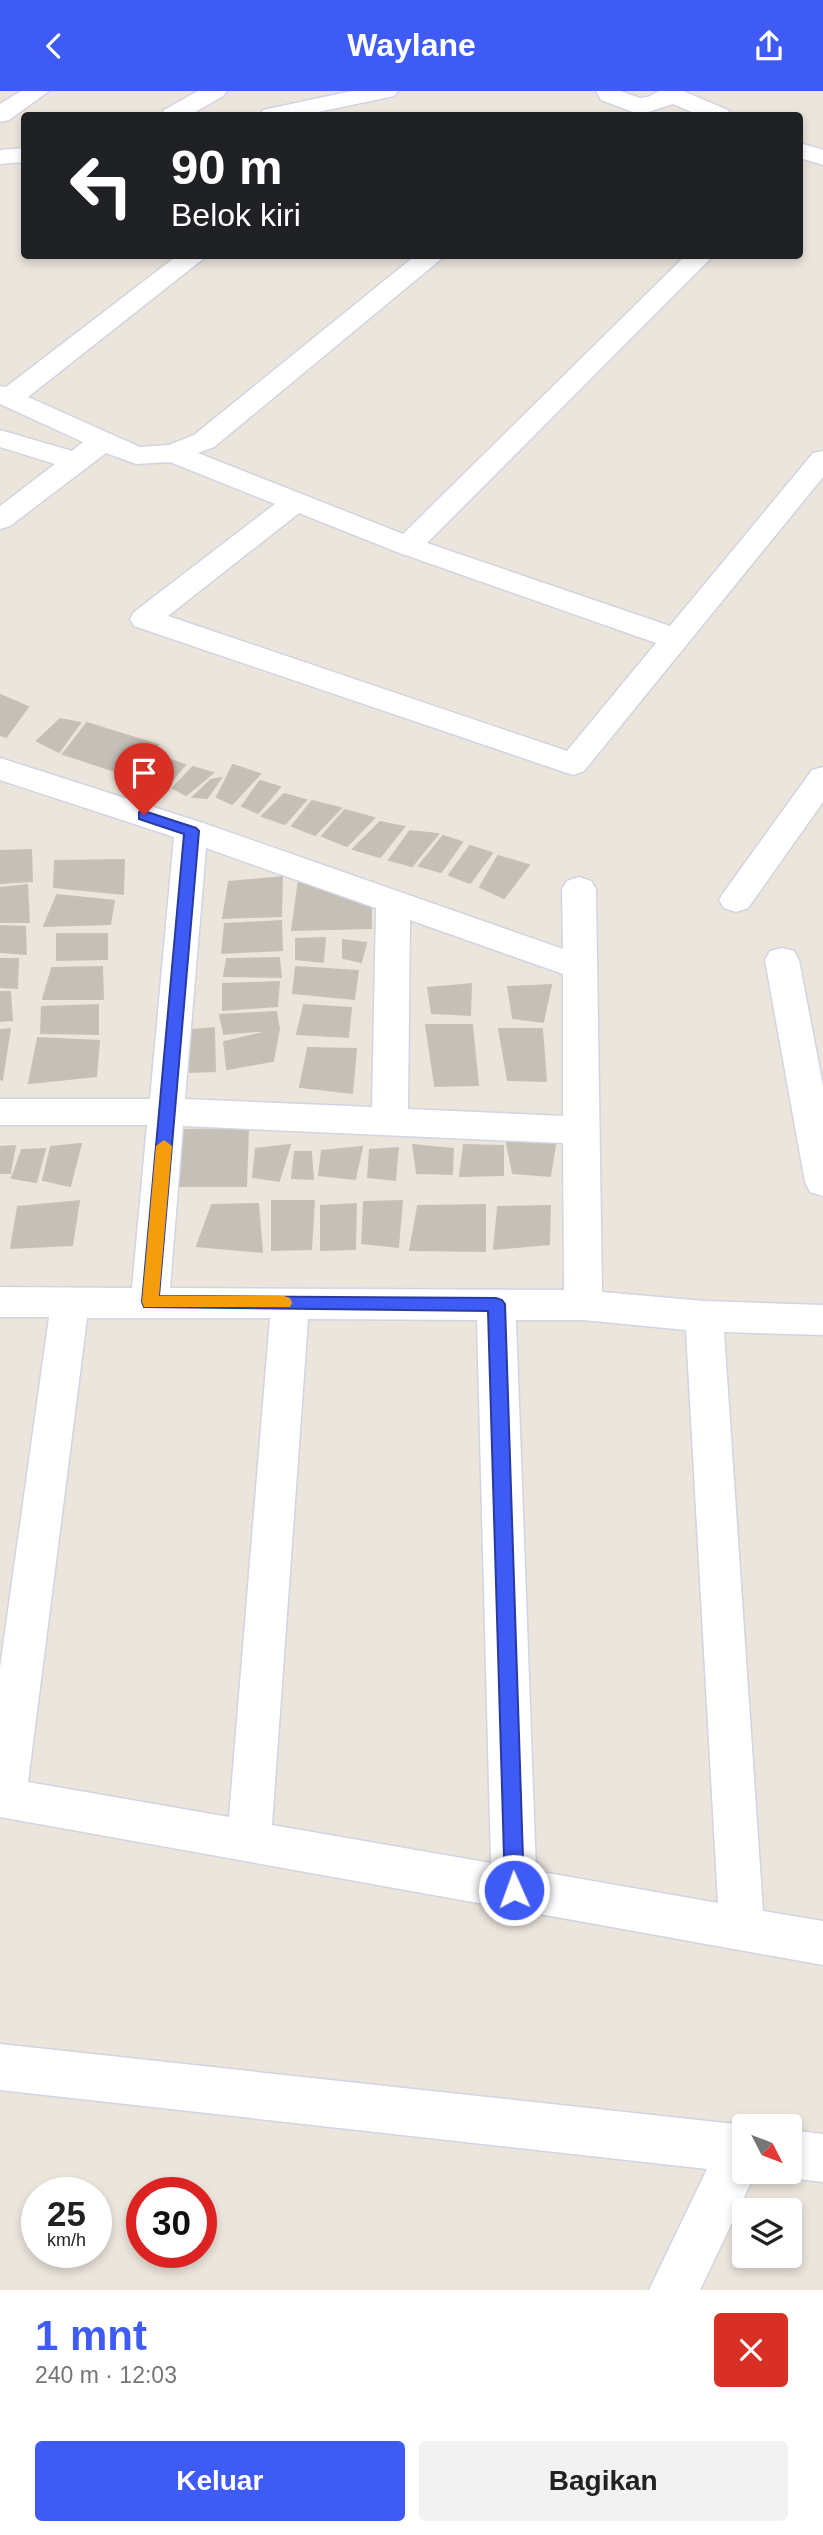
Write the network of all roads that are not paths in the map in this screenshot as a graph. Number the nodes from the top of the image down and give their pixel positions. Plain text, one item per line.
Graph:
1 (37, 91) edge
2 (215, 91) edge
3 (386, 91) edge
4 (671, 93) edge
5 (612, 103) edge
6 (283, 106) edge
7 (178, 112) edge
8 (712, 112) edge
9 (0, 115) edge
10 (21, 155) edge
11 (0, 157) edge
12 (0, 172) edge
13 (21, 173) edge
14 (190, 259) edge
15 (428, 259) edge
16 (697, 259) edge
17 (4, 396) edge
18 (0, 438) edge
19 (103, 441) junction
20 (173, 453) junction
21 (823, 459) edge
22 (74, 461) junction
23 (295, 502) junction
24 (0, 520) edge
25 (407, 546) junction
26 (676, 639) junction
27 (0, 769) edge
28 (823, 778) edge
29 (191, 831) junction
30 (579, 889) dead end
31 (736, 900) dead end
32 (393, 902) junction
33 (782, 960) dead end
34 (581, 968) junction
35 (0, 1112) edge
36 (167, 1112) junction
37 (390, 1122) junction
38 (581, 1130) junction
39 (823, 1182) edge
40 (0, 1301) edge
41 (70, 1302) junction
42 (150, 1302) junction
43 (290, 1303) junction
44 (496, 1304) junction
45 (583, 1305) junction
46 (704, 1316) junction
47 (823, 1320) edge
48 (2, 1797) edge
49 (249, 1841) junction
50 (514, 1890) junction
51 (742, 1929) junction
52 (823, 1944) edge
53 (0, 2067) edge
54 (732, 2148) edge
55 (802, 2156) edge
56 (823, 2158) edge
57 (732, 2171) edge
58 (674, 2290) edge

1 - 9 street
2 - 7 street
3 - 6 street
4 - 5 street
4 - 8 street
10 - 11 street
12 - 13 street
14 - 17 street
15 - 20 street
16 - 25 street
17 - 19 street
18 - 22 street
19 - 20 street
19 - 22 street
20 - 23 street
21 - 26 street
22 - 24 street
23 - 25 street
23 - 26 street
25 - 26 street
27 - 29 street
28 - 31 street
29 - 32 street
29 - 36 street
30 - 34 street
32 - 34 street
32 - 37 street
33 - 39 street
34 - 38 street
35 - 36 street
36 - 37 street
36 - 42 street
37 - 38 street
38 - 45 street
40 - 41 street
41 - 42 street
41 - 48 street
42 - 43 street
43 - 44 street
43 - 49 street
44 - 45 street
44 - 50 street
45 - 46 street
46 - 47 street
46 - 51 street
48 - 49 street
49 - 50 street
50 - 51 street
51 - 52 street
53 - 54 street
55 - 56 street
57 - 58 street

